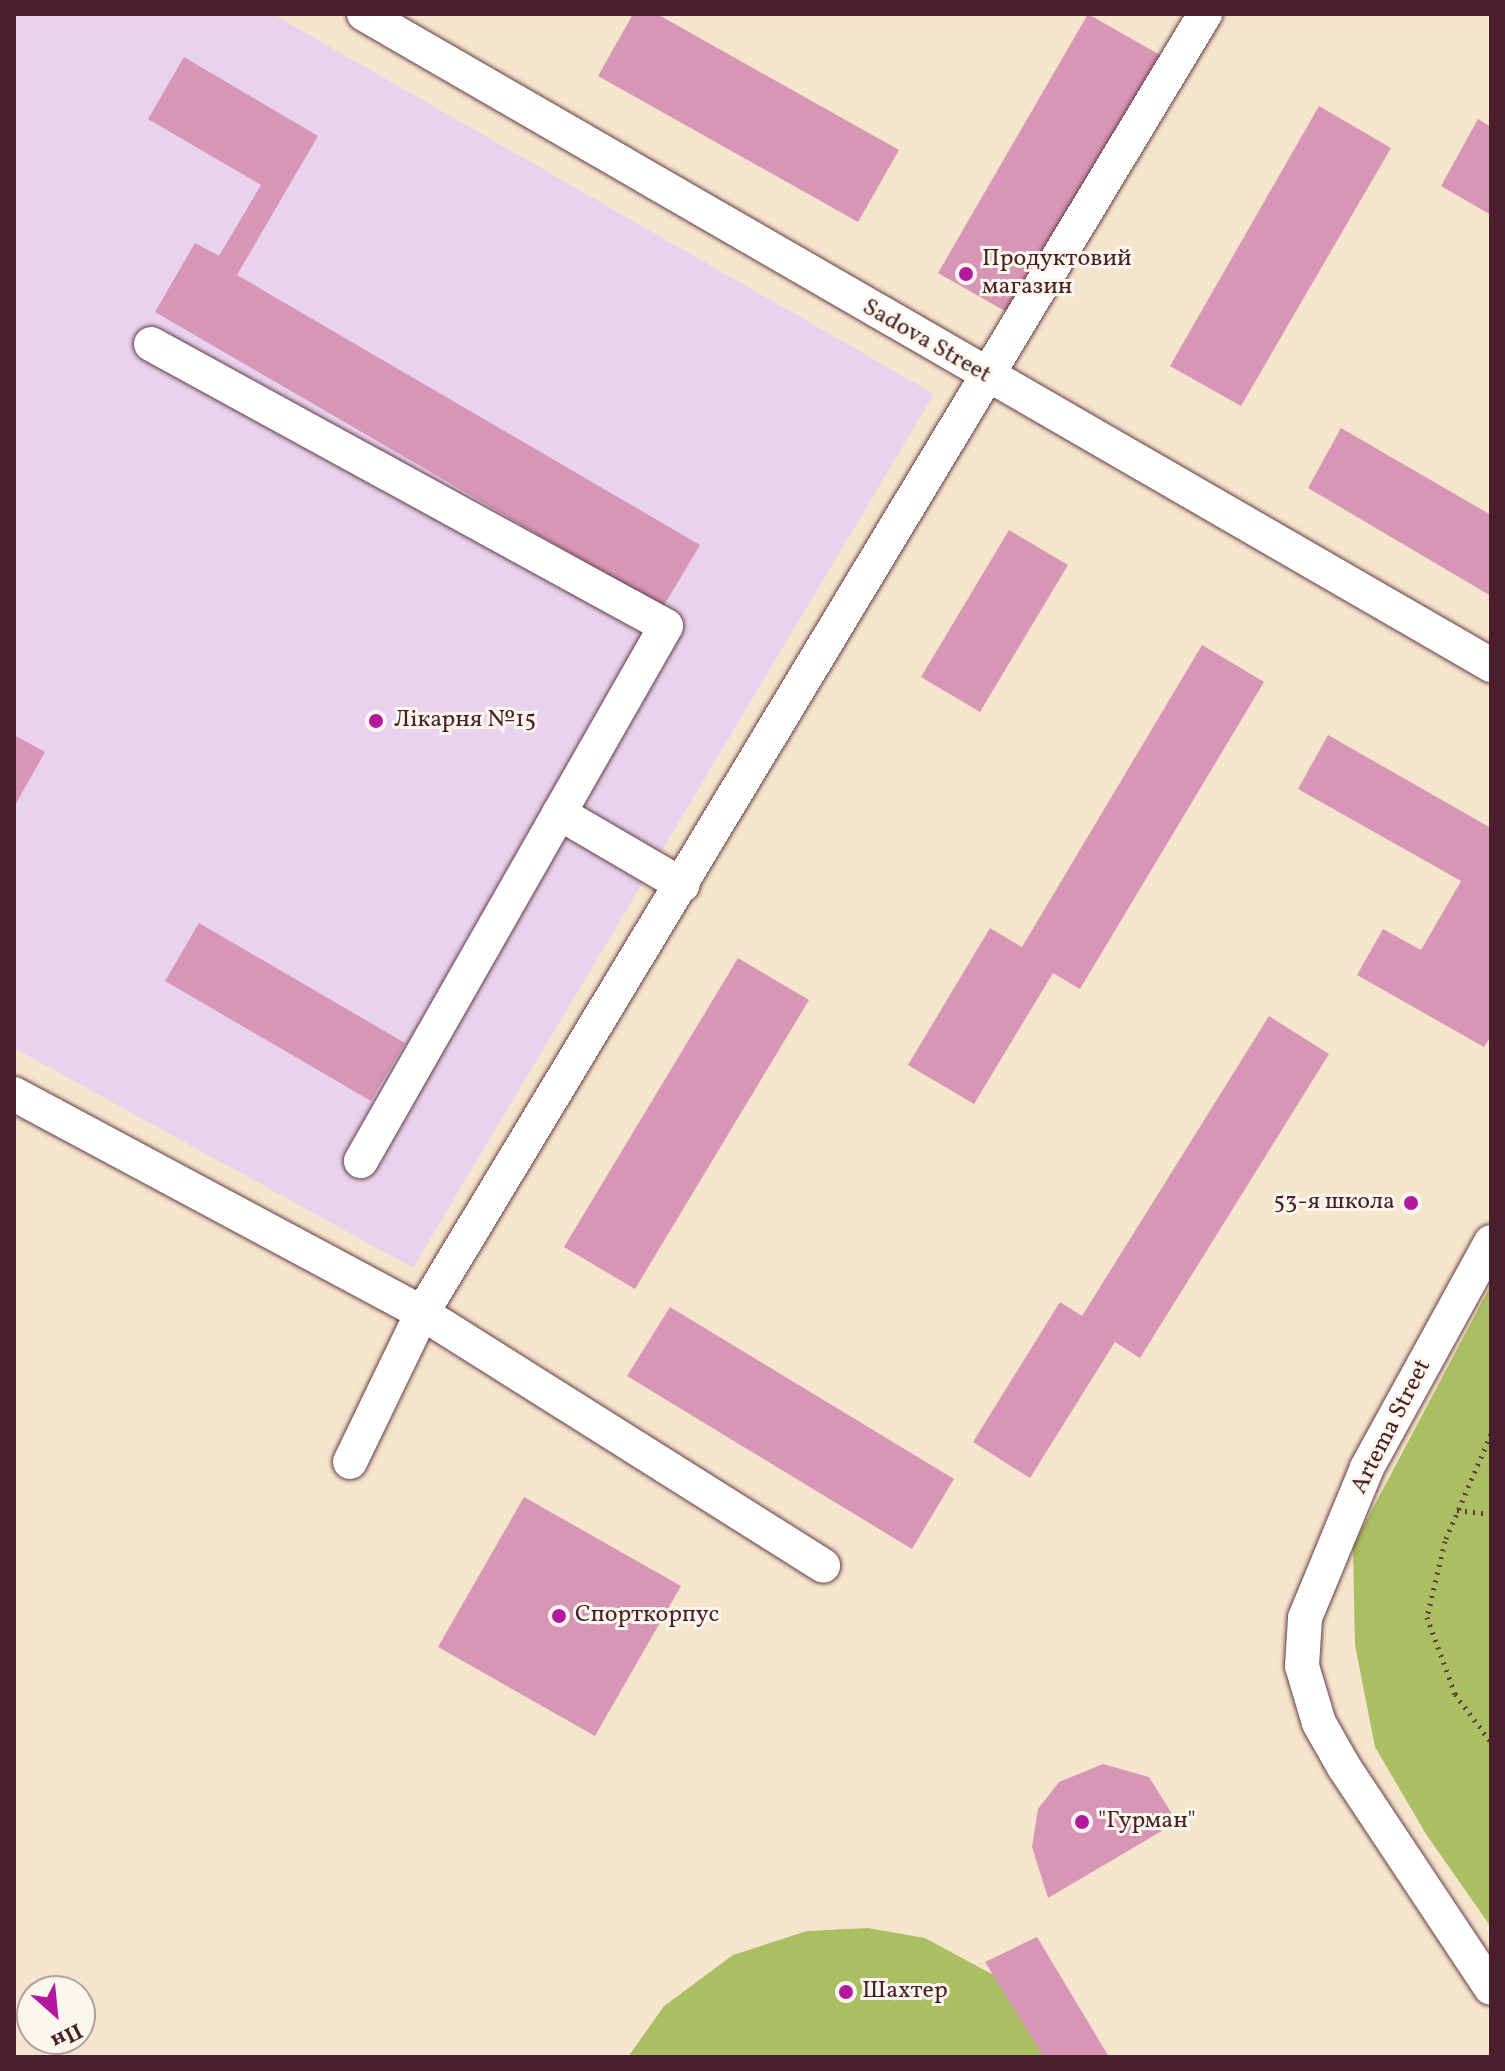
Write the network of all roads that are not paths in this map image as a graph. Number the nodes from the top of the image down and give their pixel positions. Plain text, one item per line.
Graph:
1 (364, 14) edge
2 (1205, 14) edge
3 (151, 344) dead end
4 (989, 379) junction
5 (1491, 665) edge
6 (559, 813) junction
7 (682, 885) junction
8 (14, 1094) edge
9 (361, 1161) dead end
10 (1491, 1242) edge
11 (422, 1313) junction
12 (350, 1462) dead end
13 (823, 1566) dead end
14 (1491, 1988) edge

1 - 4 street, Sadova Street
2 - 4 street
3 - 6 street
4 - 5 street, Sadova Street
4 - 7 street
6 - 7 street
6 - 9 street
7 - 11 street
8 - 11 street
10 - 14 street, Artema Street
11 - 12 street
11 - 13 street

